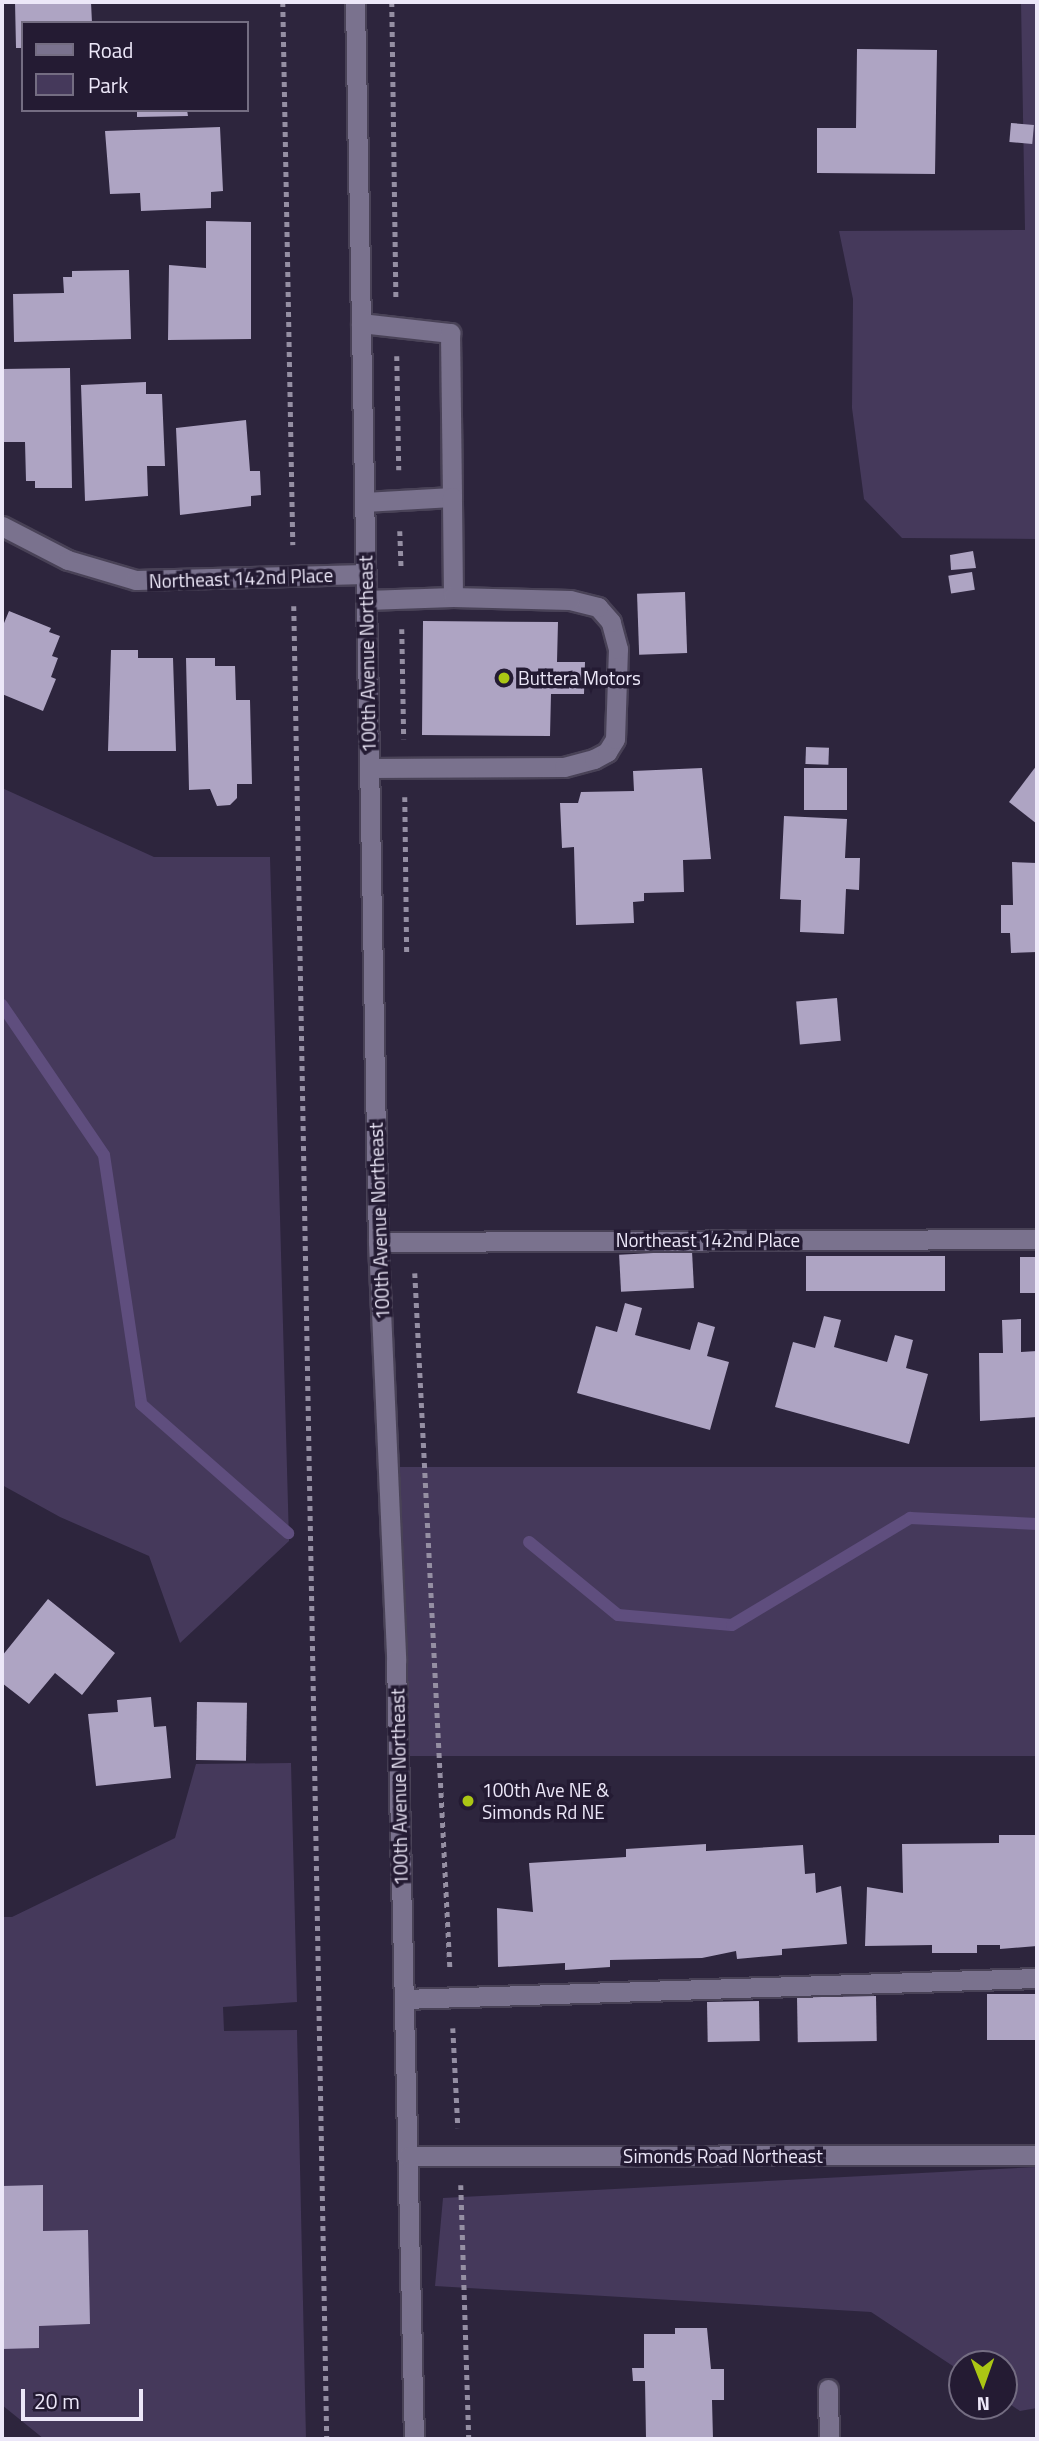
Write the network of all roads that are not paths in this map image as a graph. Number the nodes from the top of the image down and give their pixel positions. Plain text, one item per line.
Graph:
1 (355, 2) edge
2 (361, 323) junction
3 (452, 497) junction
4 (364, 502) junction
5 (2, 526) edge
6 (365, 574) junction
7 (453, 597) junction
8 (366, 600) junction
9 (369, 768) junction
10 (1037, 1239) edge
11 (378, 1242) junction
12 (1037, 1978) edge
13 (404, 1999) junction
14 (1037, 2155) edge
15 (408, 2156) junction
16 (828, 2389) dead end
17 (414, 2439) edge
18 (830, 2439) edge

1 - 2 main road, 100th Avenue Northeast
2 - 3 main road
2 - 4 main road, 100th Avenue Northeast
3 - 4 main road
3 - 7 main road
4 - 6 main road, 100th Avenue Northeast
5 - 6 main road, Northeast 142nd Place
6 - 8 main road, 100th Avenue Northeast
7 - 8 main road
7 - 9 main road
8 - 9 main road, 100th Avenue Northeast
9 - 11 main road, 100th Avenue Northeast
10 - 11 main road, Northeast 142nd Place
11 - 13 main road, 100th Avenue Northeast
12 - 13 main road
13 - 15 main road, 100th Avenue Northeast
14 - 15 main road, Simonds Road Northeast
15 - 17 main road, 100th Avenue Northeast
16 - 18 main road

